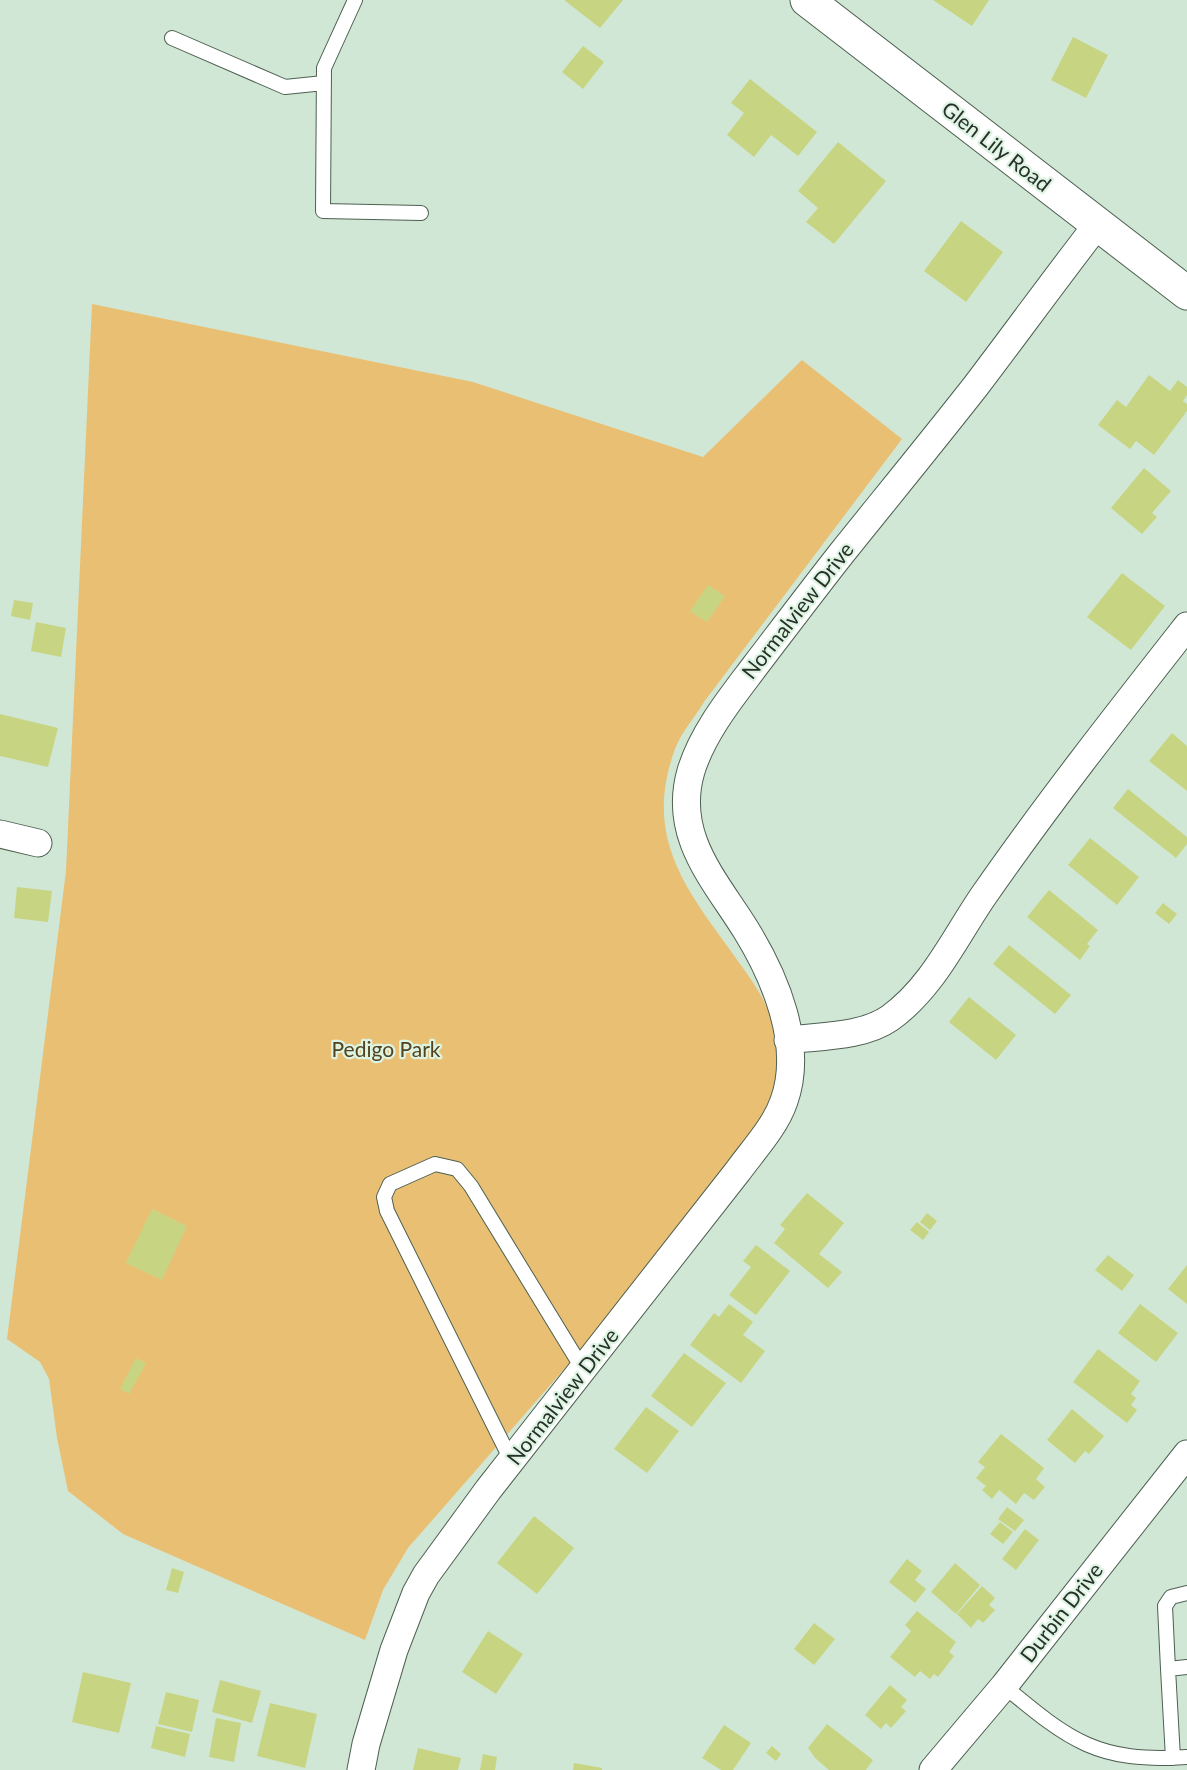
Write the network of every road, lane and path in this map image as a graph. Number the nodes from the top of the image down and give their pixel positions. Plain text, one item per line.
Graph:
1 (355, 0) edge
2 (807, 0) edge
3 (172, 38) dead end
4 (324, 82) junction
5 (421, 213) dead end
6 (1097, 225) junction
7 (1187, 293) edge
8 (1187, 626) edge
9 (0, 834) edge
10 (38, 843) dead end
11 (788, 1040) junction
12 (584, 1371) junction
13 (1187, 1454) edge
14 (512, 1462) junction
15 (1187, 1593) edge
16 (1187, 1667) edge
17 (1168, 1669) junction
18 (1004, 1686) junction
19 (1187, 1757) edge
20 (1173, 1758) junction
21 (361, 1770) edge
22 (933, 1770) edge

1 - 4 lane
2 - 6 street, Glen Lily Road
3 - 4 lane
4 - 5 lane
6 - 7 street, Glen Lily Road
6 - 11 street, Normalview Drive
8 - 11 street
9 - 10 street
11 - 12 street, Normalview Drive
12 - 14 street, Normalview Drive
12 - 14 lane
13 - 18 street, Durbin Drive
14 - 21 street, Normalview Drive
15 - 17 lane
16 - 17 lane
17 - 20 lane
18 - 20 lane
18 - 22 street, Durbin Drive
19 - 20 lane

